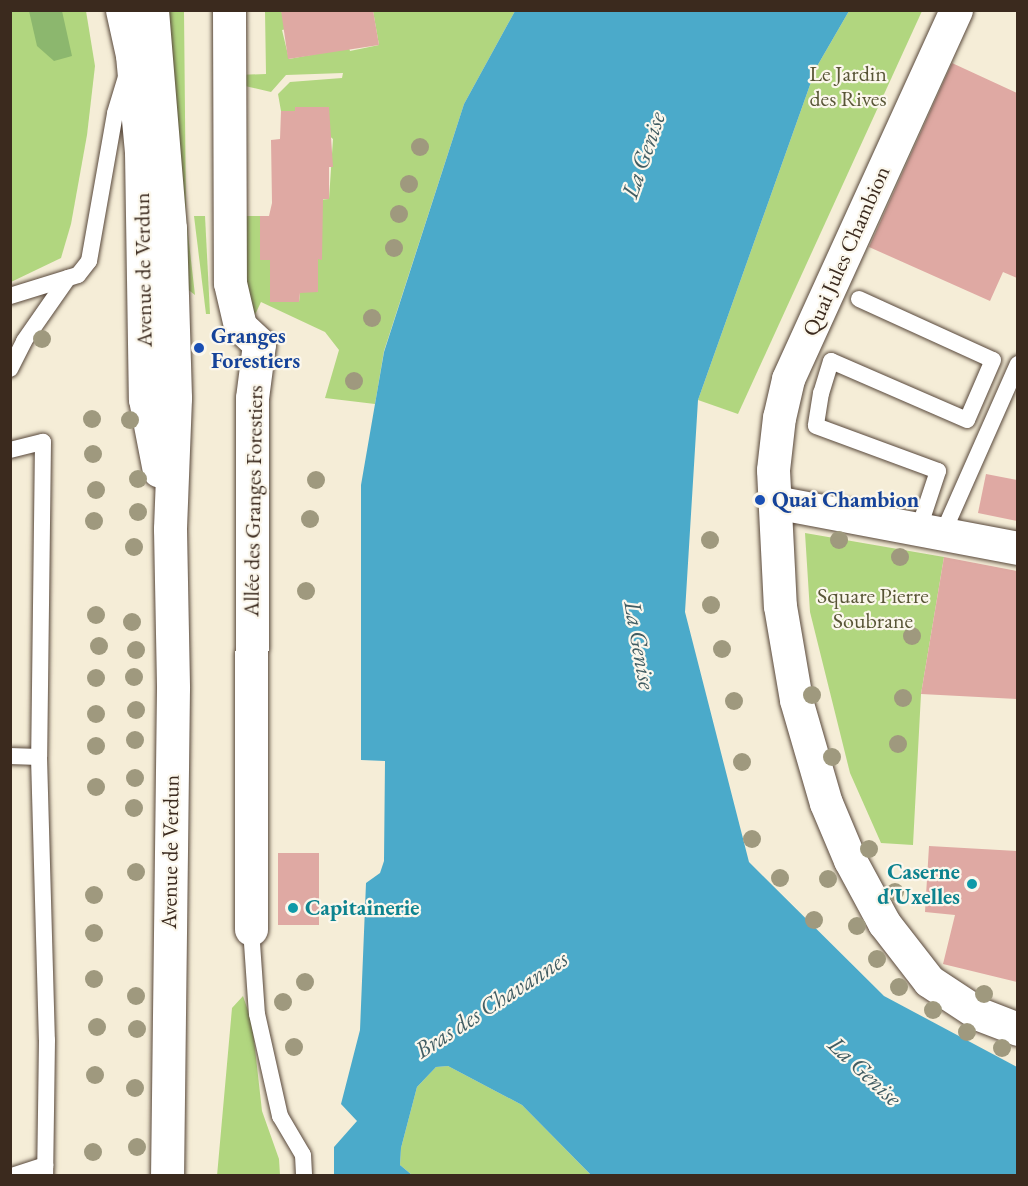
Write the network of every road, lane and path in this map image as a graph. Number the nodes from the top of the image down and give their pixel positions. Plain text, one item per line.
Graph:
1 (123, 10) edge
2 (152, 10) edge
3 (229, 10) edge
4 (956, 10) edge
5 (132, 55) junction
6 (68, 278) junction
7 (10, 296) edge
8 (859, 298) dead end
9 (1017, 364) edge
10 (10, 369) edge
11 (10, 450) edge
12 (775, 502) junction
13 (170, 529) junction
14 (931, 530) junction
15 (1017, 548) edge
16 (10, 756) edge
17 (39, 757) junction
18 (251, 929) joint
19 (1017, 1029) edge
20 (45, 1170) edge
21 (12, 1176) edge
22 (167, 1176) edge
23 (304, 1176) edge

1 - 5 street, Avenue de Verdun
2 - 13 street, Avenue de Verdun
3 - 18 street, Allée des Granges Forestiers
4 - 12 street, Quai Jules Chambion
5 - 6 lane
5 - 13 street, Avenue de Verdun
6 - 7 lane
6 - 10 lane
8 - 14 lane
9 - 14 lane
11 - 17 lane
12 - 14 street
12 - 19 street, Quai Jules Chambion
13 - 22 street, Avenue de Verdun
14 - 15 street
16 - 17 lane
17 - 20 lane
18 - 23 lane
20 - 21 lane

